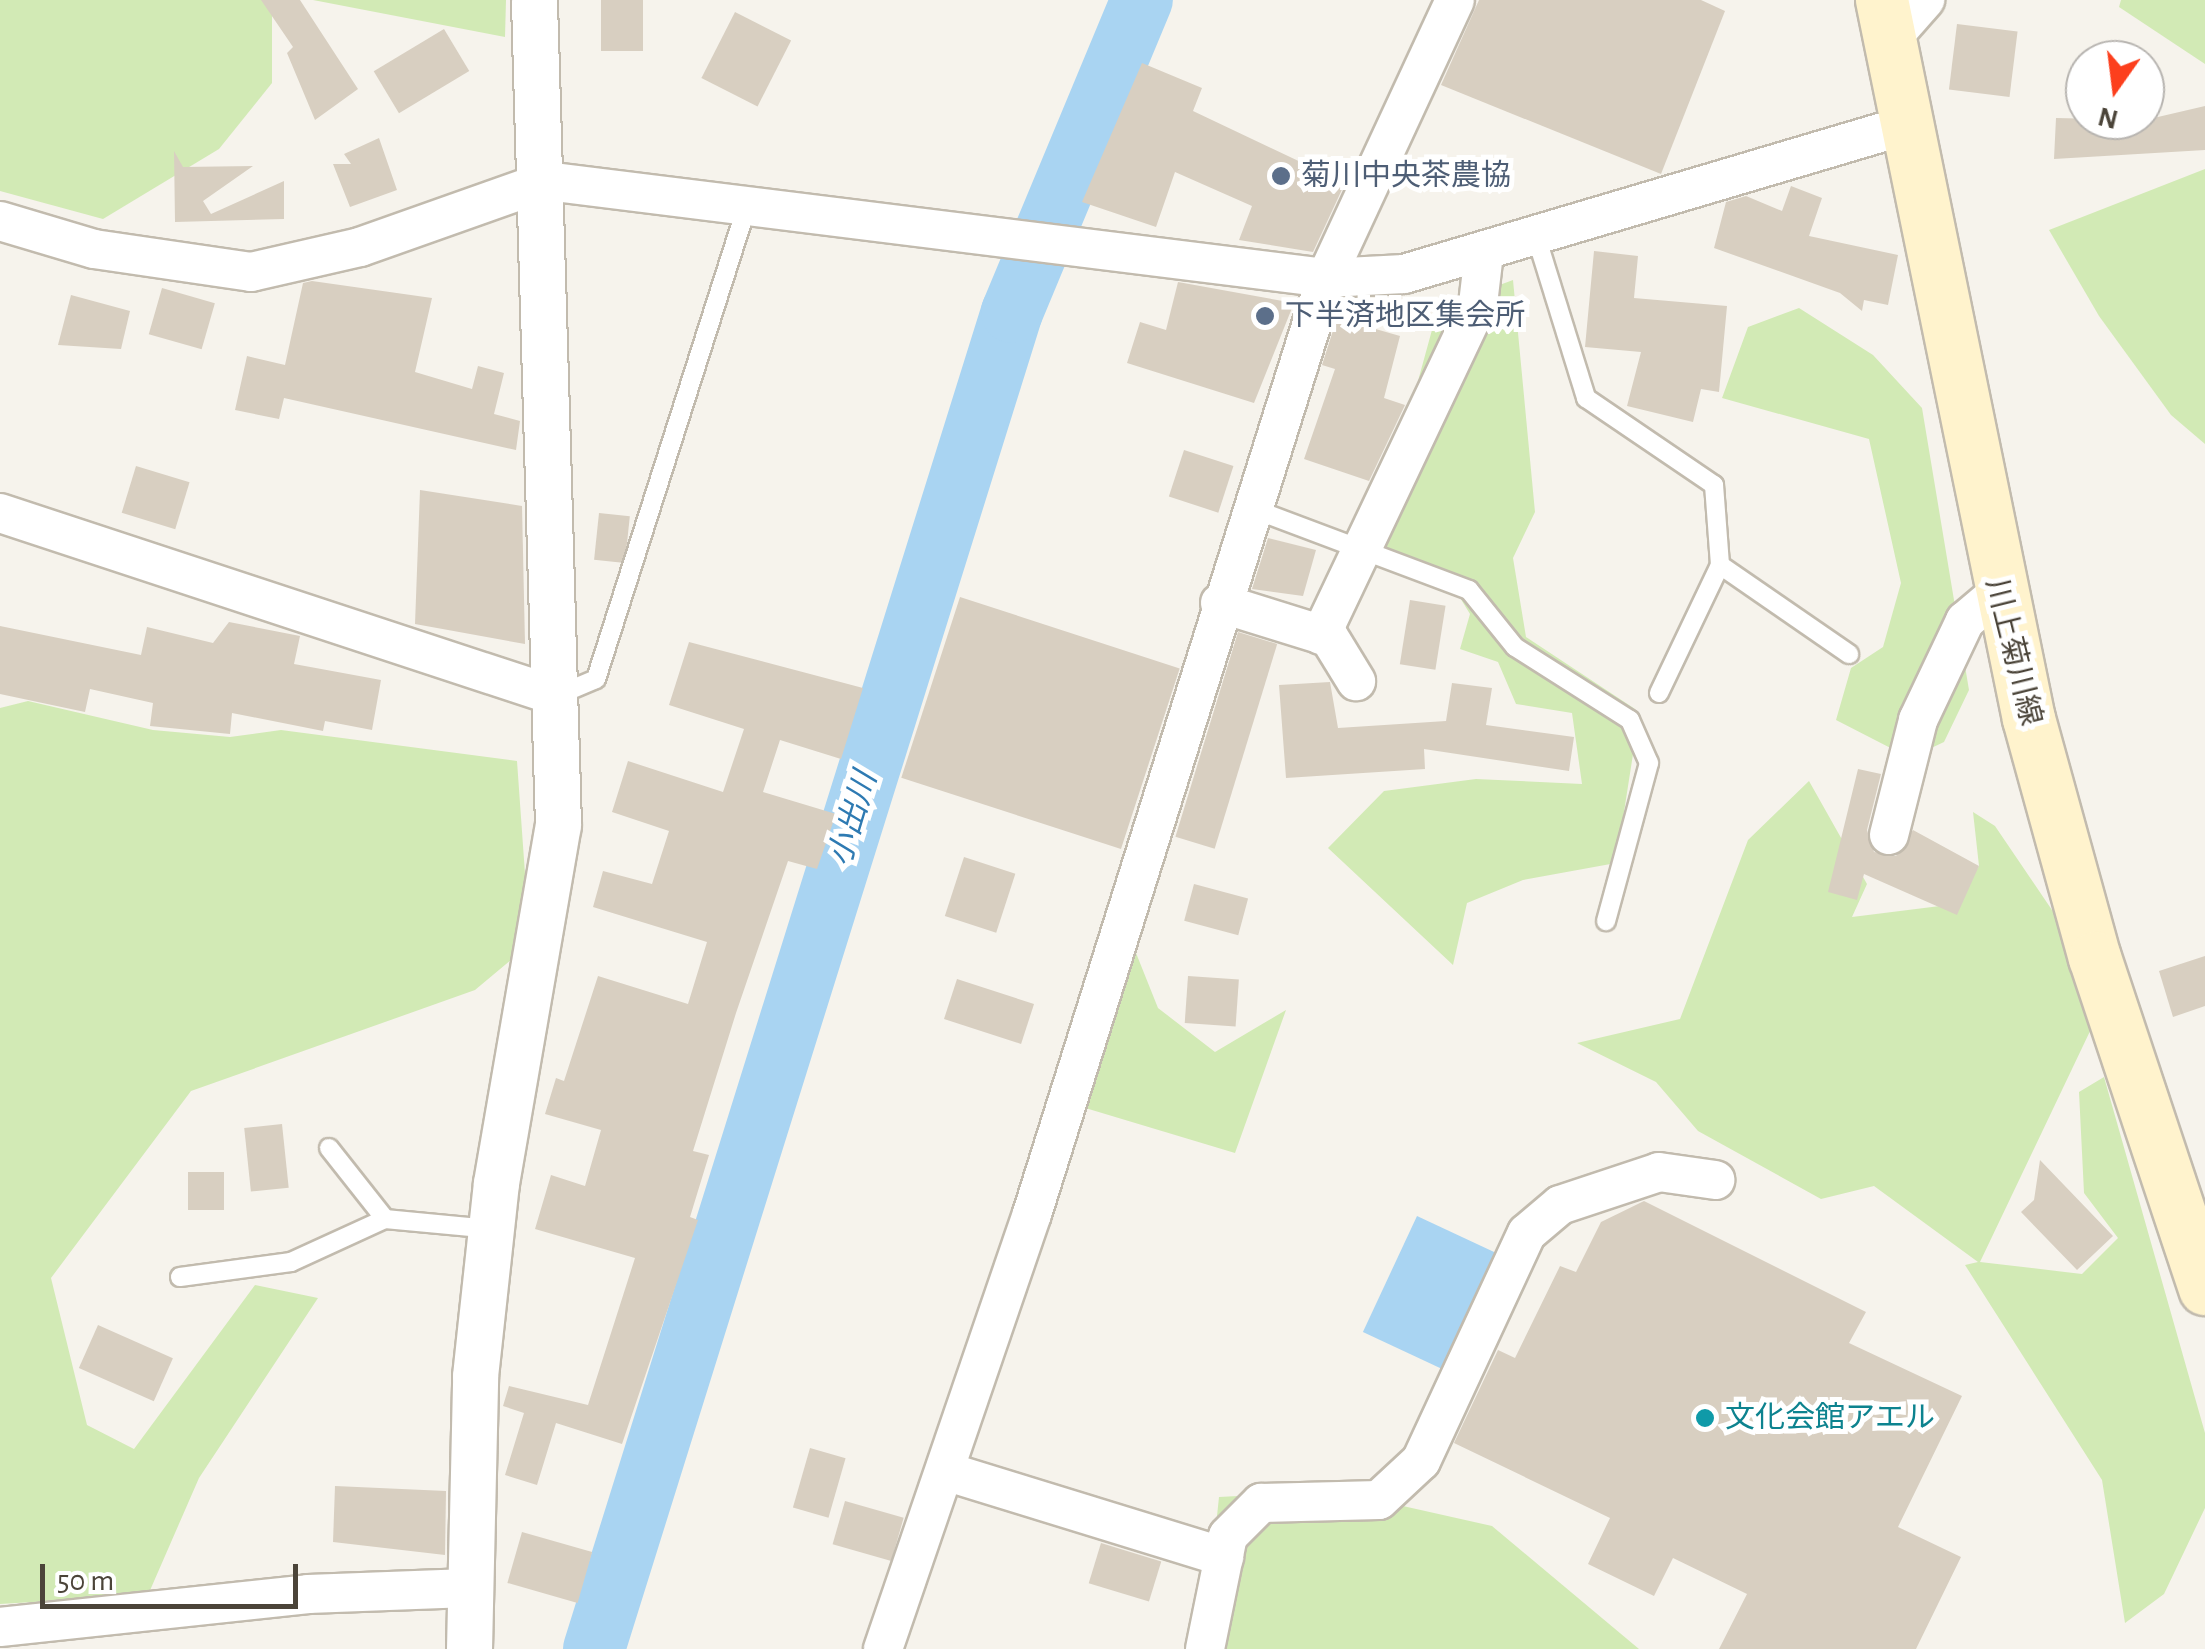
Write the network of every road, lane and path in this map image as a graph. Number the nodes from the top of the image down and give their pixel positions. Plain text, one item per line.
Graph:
1 (534, 0) edge
2 (1455, 0) edge
3 (1925, 0) edge
4 (1885, 21) edge
5 (1910, 124) junction
6 (546, 180) junction
7 (747, 206) junction
8 (0, 221) edge
9 (1536, 236) junction
10 (1484, 253) junction
11 (1326, 278) junction
12 (1251, 508) junction
13 (0, 513) edge
14 (1356, 547) junction
15 (1720, 565) junction
16 (1998, 593) junction
17 (1220, 603) junction
18 (1322, 635) junction
19 (1849, 654) dead end
20 (1356, 682) dead end
21 (1659, 692) dead end
22 (556, 696) junction
23 (1889, 836) dead end
24 (1606, 921) dead end
25 (328, 1148) dead end
26 (1715, 1180) dead end
27 (385, 1219) junction
28 (491, 1229) junction
29 (180, 1276) dead end
30 (2205, 1289) edge
31 (948, 1472) junction
32 (1224, 1558) junction
33 (470, 1588) junction
34 (0, 1627) edge
35 (468, 1649) edge
36 (884, 1649) edge
37 (1205, 1649) edge

1 - 6 street
2 - 11 street
3 - 4 street
4 - 5 main road, 川上菊川線
5 - 9 street
5 - 16 main road, 川上菊川線
6 - 7 street
6 - 8 street
6 - 22 street
7 - 11 street
7 - 22 lane
9 - 10 street
9 - 15 lane
10 - 11 street
10 - 14 street
11 - 12 street
12 - 14 lane
12 - 17 street
13 - 22 street
14 - 18 street
14 - 24 lane
15 - 19 lane
15 - 21 lane
16 - 23 street
16 - 30 main road, 川上菊川線
17 - 18 street
17 - 31 street
18 - 20 street
22 - 28 street
25 - 27 lane
26 - 32 street
27 - 28 lane
27 - 29 lane
28 - 33 street
31 - 32 street
31 - 36 street
32 - 37 street
33 - 34 street
33 - 35 street

